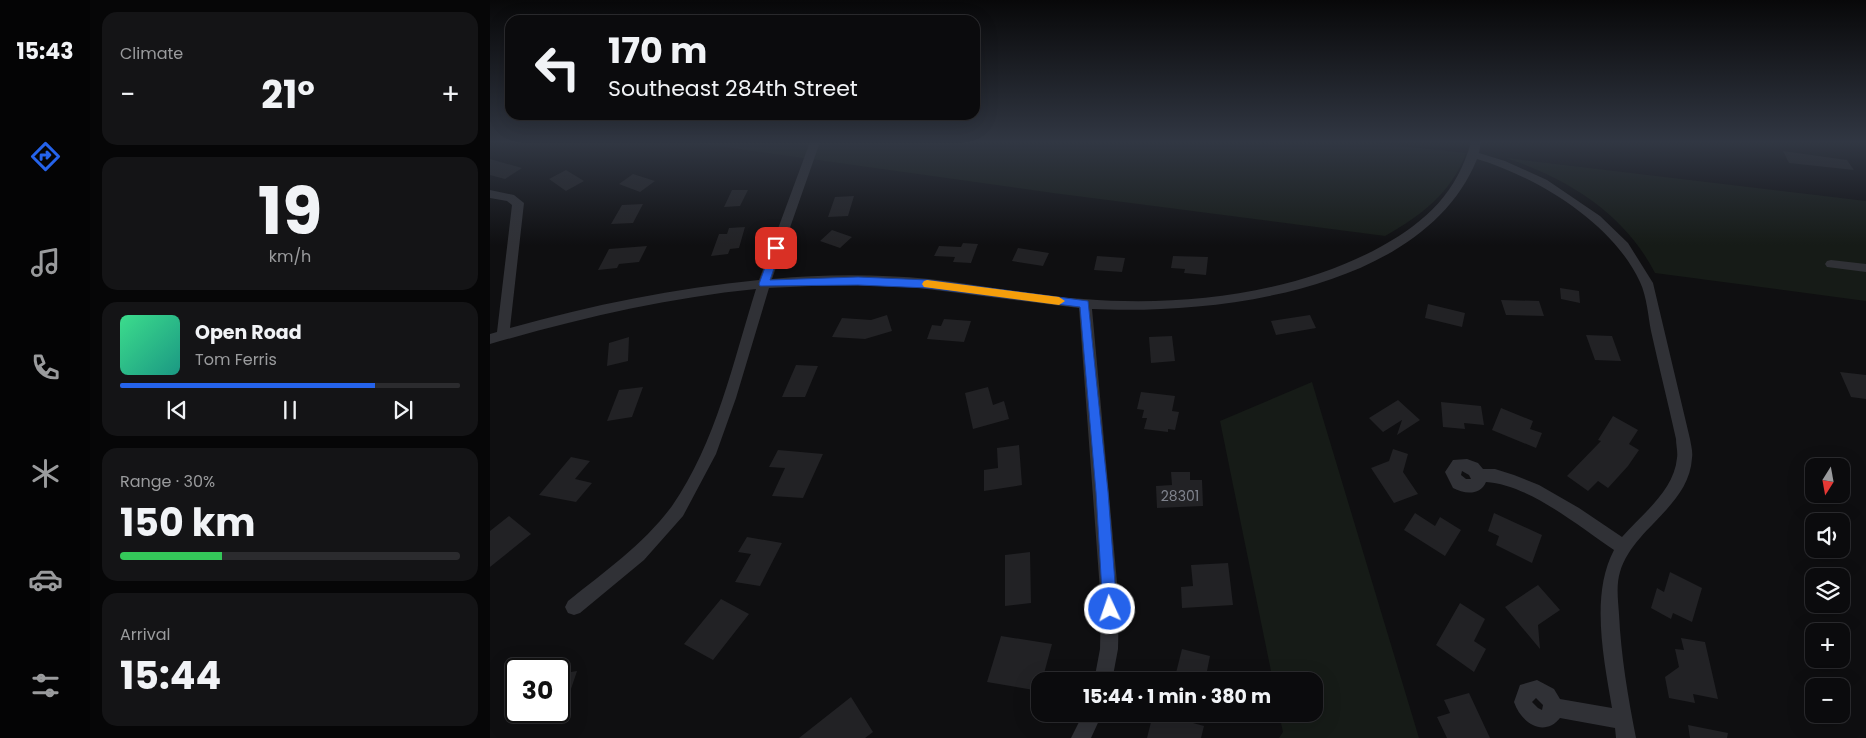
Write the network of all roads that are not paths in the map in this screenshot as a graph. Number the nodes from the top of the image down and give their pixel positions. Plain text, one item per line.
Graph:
1 (803, 176) edge
2 (1464, 176) edge
3 (1531, 176) edge
4 (490, 194) edge
5 (1831, 264) dead end
6 (1866, 268) edge
7 (764, 284) junction
8 (1085, 304) junction
9 (496, 337) edge
10 (1479, 475) dead end
11 (1624, 547) junction
12 (574, 607) dead end
13 (1105, 672) edge
14 (1554, 707) dead end
15 (1089, 722) edge
16 (1624, 729) edge
17 (1080, 738) edge

1 - 7 street
2 - 8 street
3 - 11 street
4 - 9 street
5 - 6 street
7 - 8 street
7 - 9 street
7 - 12 street
8 - 13 street
10 - 11 street
11 - 16 street
14 - 16 street
15 - 17 street

